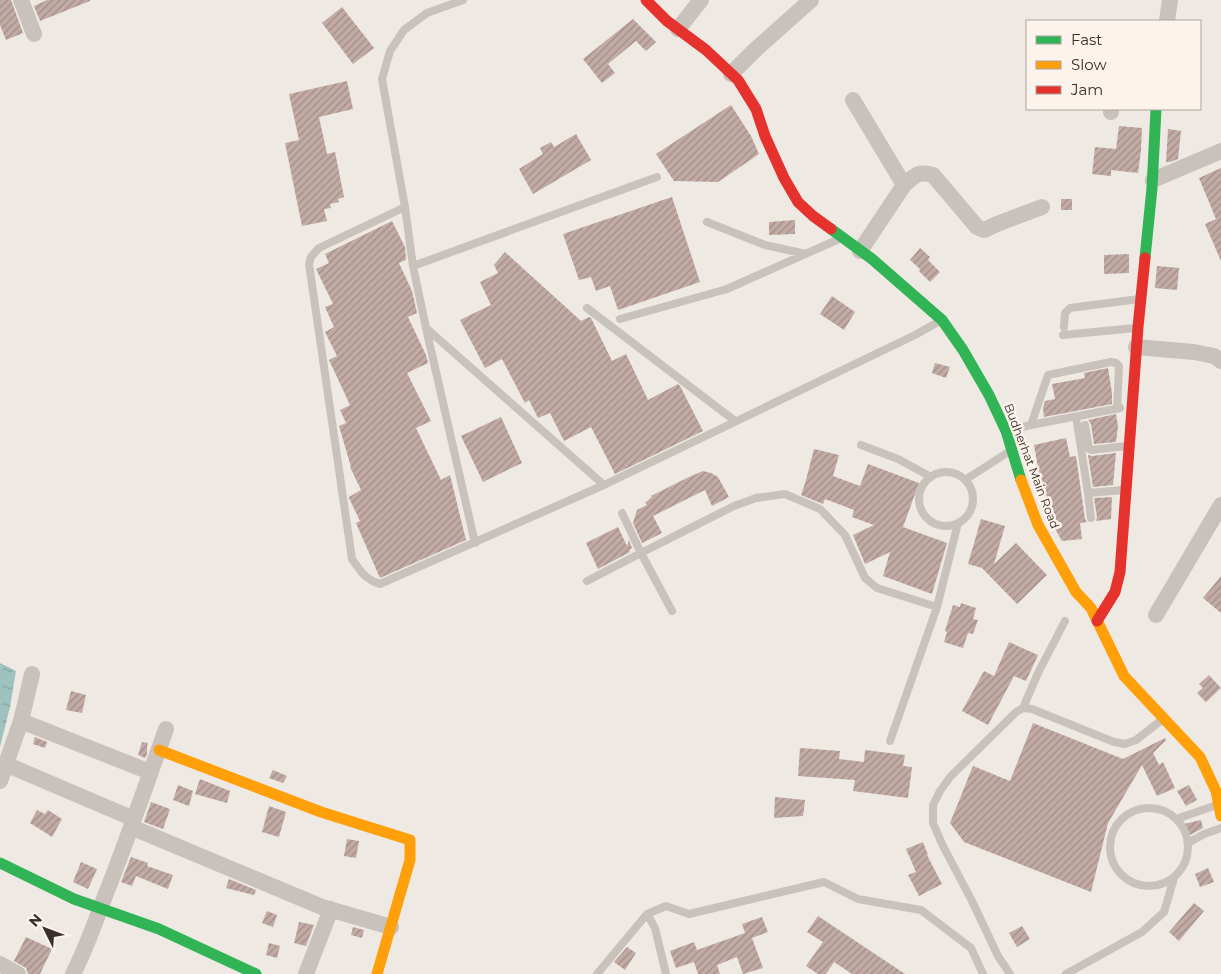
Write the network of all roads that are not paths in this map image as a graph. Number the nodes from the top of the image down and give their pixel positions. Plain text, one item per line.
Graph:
1 (22, 0) edge
2 (463, 0) edge
3 (646, 0) edge
4 (701, 0) edge
5 (811, 0) edge
6 (1170, 0) edge
7 (1167, 20) edge
8 (678, 29) junction
9 (34, 34) dead end
10 (736, 69) junction
11 (853, 100) dead end
12 (1156, 110) edge
13 (1221, 151) edge
14 (657, 177) dead end
15 (1153, 180) junction
16 (904, 185) junction
17 (405, 207) junction
18 (1042, 207) dead end
19 (707, 222) dead end
20 (842, 238) junction
21 (860, 251) junction
22 (806, 254) junction
23 (413, 266) junction
24 (1141, 298) junction
25 (587, 308) dead end
26 (620, 319) dead end
27 (942, 320) junction
28 (1138, 327) junction
29 (426, 328) junction
30 (1136, 347) junction
31 (1221, 361) edge
32 (1132, 406) junction
33 (1117, 409) junction
34 (735, 422) junction
35 (1032, 425) junction
36 (1006, 432) junction
37 (861, 445) dead end
38 (1129, 446) junction
39 (1012, 450) junction
40 (931, 477) junction
41 (965, 480) junction
42 (604, 485) junction
43 (1126, 490) junction
44 (1088, 494) junction
45 (1221, 504) edge
46 (622, 513) dead end
47 (1091, 518) dead end
48 (958, 523) junction
49 (475, 543) junction
50 (641, 553) junction
51 (587, 581) dead end
52 (937, 607) junction
53 (672, 611) dead end
54 (1156, 615) dead end
55 (1065, 621) dead end
56 (1097, 621) junction
57 (32, 674) dead end
58 (1023, 708) junction
59 (1164, 719) junction
60 (21, 721) junction
61 (166, 730) dead end
62 (890, 740) dead end
63 (159, 750) junction
64 (5, 764) junction
65 (150, 772) junction
66 (0, 782) edge
67 (1220, 810) edge
68 (1176, 819) junction
69 (132, 823) junction
70 (1221, 828) edge
71 (1188, 843) junction
72 (0, 863) edge
73 (1174, 878) junction
74 (100, 908) junction
75 (331, 910) junction
76 (647, 914) junction
77 (391, 927) junction
78 (0, 964) edge
79 (18, 974) edge
80 (74, 974) edge
81 (256, 974) edge
82 (306, 974) edge
83 (377, 974) edge
84 (596, 974) edge
85 (666, 974) edge
86 (983, 974) edge
87 (1010, 974) edge
88 (1066, 974) edge

1 - 9 street
2 - 17 lane
3 - 8 street, Budherhat Main Road
4 - 8 street
5 - 10 street
6 - 7 street
8 - 10 street, Budherhat Main Road
10 - 20 street, Budherhat Main Road
11 - 16 street
12 - 15 street
13 - 15 street
14 - 23 lane
15 - 24 street
16 - 18 street
16 - 21 street
17 - 23 lane
17 - 49 lane
19 - 22 lane
20 - 21 street, Budherhat Main Road
20 - 22 lane
21 - 27 street, Budherhat Main Road
22 - 26 lane
23 - 29 lane
24 - 28 street
24 - 28 lane
25 - 34 lane
27 - 34 lane
27 - 36 street, Budherhat Main Road
28 - 30 street
29 - 42 lane
29 - 49 lane
30 - 31 street
30 - 32 street
32 - 33 lane
32 - 38 street
33 - 35 lane
33 - 35 lane
34 - 42 lane
35 - 36 lane
36 - 39 street, Budherhat Main Road
37 - 40 lane
38 - 43 street
38 - 44 lane
39 - 41 lane
39 - 56 street, Budherhat Main Road
40 - 41 lane
40 - 48 lane
41 - 48 lane
42 - 49 lane
43 - 44 lane
43 - 56 street
44 - 47 lane
45 - 54 street
46 - 50 lane
48 - 52 lane
50 - 51 lane
50 - 52 lane
50 - 53 lane
52 - 62 lane
55 - 58 lane
56 - 59 street, Budherhat Main Road
57 - 60 street
58 - 59 lane
58 - 87 lane
59 - 67 street, Budherhat Main Road
60 - 64 street
60 - 65 street
61 - 63 street
63 - 65 street
63 - 77 street
64 - 66 street
64 - 69 street
65 - 69 street
67 - 68 lane
68 - 71 lane
68 - 73 lane
69 - 74 street
69 - 75 street
70 - 71 lane
71 - 73 lane
72 - 74 street
73 - 88 lane
74 - 80 street
74 - 81 street
75 - 77 street
75 - 82 street
76 - 84 lane
76 - 85 lane
76 - 86 lane
77 - 83 street
78 - 79 street

